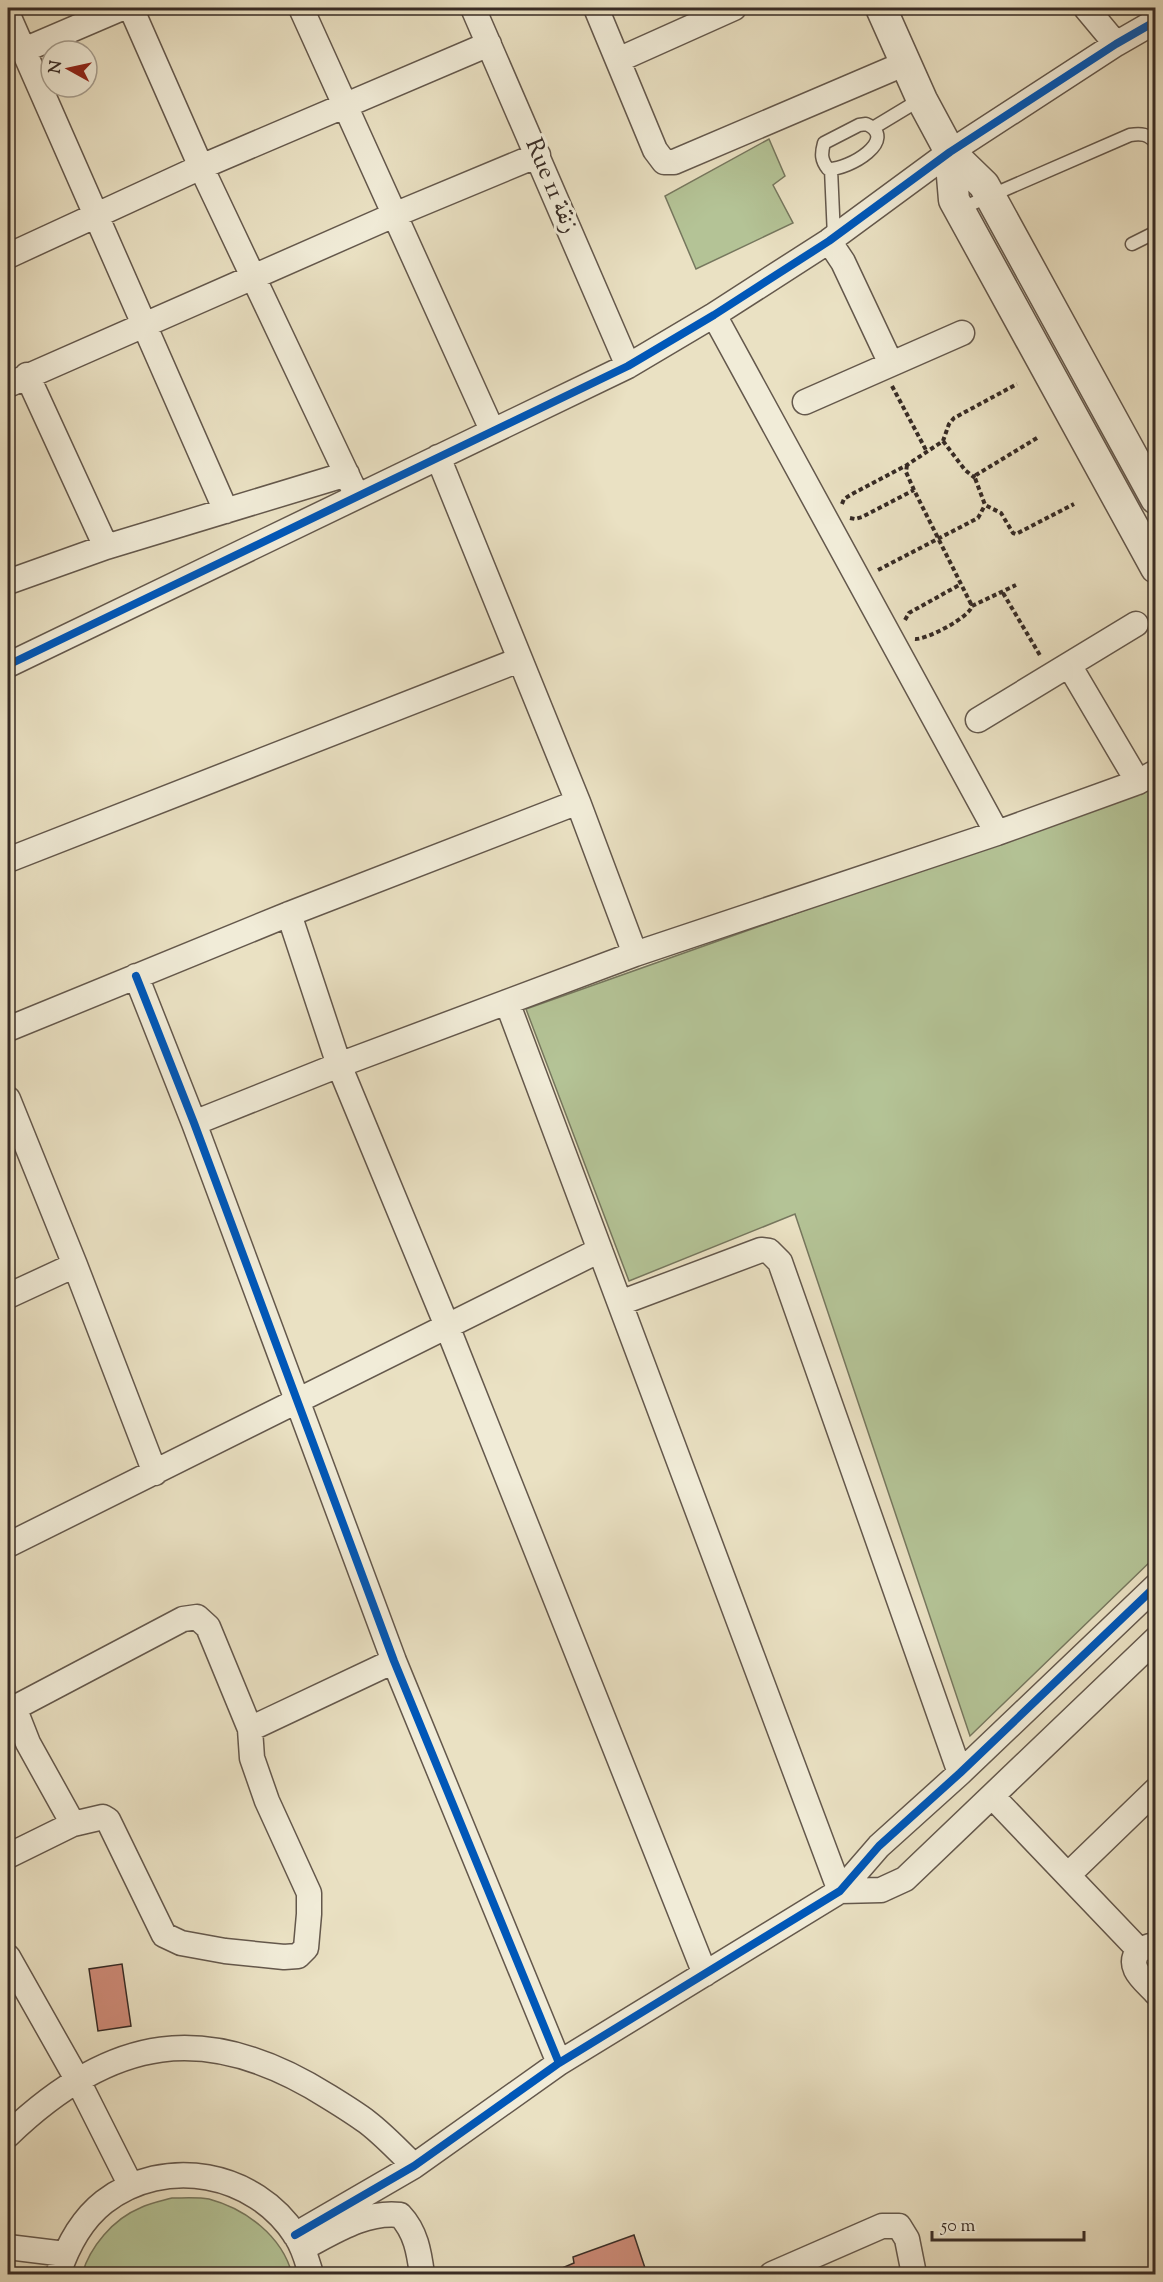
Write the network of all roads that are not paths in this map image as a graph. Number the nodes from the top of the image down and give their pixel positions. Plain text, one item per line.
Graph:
1 (122, 8) edge
2 (131, 8) edge
3 (301, 8) edge
4 (473, 8) edge
5 (596, 8) edge
6 (734, 8) edge
7 (880, 8) edge
8 (1086, 8) edge
9 (1155, 21) edge
10 (9, 25) edge
11 (489, 44) junction
12 (1116, 44) junction
13 (24, 50) junction
14 (618, 60) junction
15 (906, 63) junction
16 (922, 98) junction
17 (345, 107) junction
18 (873, 128) junction
19 (1155, 143) edge
20 (950, 152) junction
21 (538, 155) junction
22 (201, 167) junction
23 (831, 169) junction
24 (990, 196) junction
25 (959, 210) junction
26 (394, 215) junction
27 (95, 216) junction
28 (1155, 232) edge
29 (831, 240) junction
30 (1132, 244) dead end
31 (8, 256) edge
32 (253, 276) junction
33 (714, 315) junction
34 (143, 324) junction
35 (962, 333) dead end
36 (628, 366) junction
37 (887, 366) junction
38 (17, 380) edge
39 (805, 402) dead end
40 (492, 430) junction
41 (438, 458) junction
42 (347, 474) junction
43 (1153, 489) edge
44 (357, 496) junction
45 (226, 511) junction
46 (106, 547) junction
47 (1155, 568) edge
48 (8, 582) edge
49 (1136, 624) dead end
50 (519, 660) junction
51 (8, 665) edge
52 (1061, 670) junction
53 (978, 720) dead end
54 (1147, 777) edge
55 (578, 802) junction
56 (997, 833) junction
57 (8, 860) edge
58 (289, 914) junction
59 (635, 954) junction
60 (136, 976) junction
61 (507, 1002) junction
62 (8, 1029) edge
63 (339, 1065) junction
64 (8, 1099) edge
65 (194, 1123) junction
66 (16, 1144) edge
67 (600, 1250) junction
68 (75, 1265) junction
69 (8, 1296) edge
70 (620, 1303) junction
71 (447, 1326) junction
72 (297, 1400) junction
73 (155, 1473) junction
74 (8, 1545) edge
75 (1155, 1586) edge
76 (1155, 1639) edge
77 (394, 1661) junction
78 (250, 1729) junction
79 (960, 1773) junction
80 (1155, 1790) edge
81 (992, 1796) junction
82 (73, 1824) junction
83 (8, 1856) edge
84 (1068, 1875) junction
85 (840, 1891) junction
86 (1150, 1946) edge
87 (8, 1957) edge
88 (705, 1974) junction
89 (1155, 1993) edge
90 (559, 2063) junction
91 (77, 2079) junction
92 (8, 2135) edge
93 (414, 2166) junction
94 (131, 2186) junction
95 (299, 2241) junction
96 (8, 2247) edge
97 (62, 2264) edge
98 (311, 2274) edge
99 (422, 2274) edge
100 (772, 2274) edge
101 (914, 2274) edge

1 - 13 street
2 - 22 street
3 - 17 street
4 - 11 street, Rue 11 زنقة
5 - 14 street
6 - 14 street
7 - 15 street
8 - 12 street
9 - 12 street
10 - 13 street
11 - 17 street
11 - 21 street, Rue 11 زنقة
12 - 20 street
13 - 27 street
14 - 15 street
15 - 16 street
16 - 18 lane
16 - 20 street
17 - 22 street
17 - 26 street
18 - 23 lane
18 - 23 lane
19 - 24 lane
20 - 24 street
20 - 25 street
20 - 29 street
21 - 26 street
21 - 36 street, Rue 11 زنقة
22 - 27 street
22 - 32 street
23 - 29 lane
24 - 25 lane
24 - 43 street
25 - 47 street
26 - 32 street
26 - 40 street
27 - 31 street
27 - 34 street
28 - 30 lane
29 - 33 street
29 - 37 street
32 - 34 street
32 - 42 street
33 - 36 street
33 - 56 street
34 - 38 street
34 - 45 street
35 - 37 street
36 - 40 street
37 - 39 street
38 - 46 street
40 - 41 street
41 - 44 street
41 - 50 street
42 - 44 street
42 - 45 street
44 - 51 street
45 - 46 street
46 - 48 street
49 - 52 street
50 - 55 street
50 - 57 street
52 - 53 street
52 - 54 street
54 - 56 street
55 - 58 street
55 - 59 street
56 - 59 street
58 - 60 street
58 - 63 street
59 - 61 street
60 - 62 street
60 - 65 street
61 - 63 street
61 - 67 street
63 - 65 street
63 - 71 street
64 - 66 street
65 - 72 street
66 - 68 street
67 - 70 street
67 - 71 street
68 - 69 street
68 - 73 street
70 - 79 street
70 - 85 street
71 - 72 street
71 - 88 street
72 - 73 street
72 - 77 street
73 - 74 street
75 - 79 street
76 - 81 street
77 - 78 street
77 - 90 street
78 - 82 street
78 - 82 street
79 - 85 street
80 - 84 street
81 - 84 street
81 - 85 street
82 - 83 street
84 - 86 street
85 - 88 street
86 - 89 street
87 - 91 street
88 - 90 street
90 - 93 street
91 - 92 street
91 - 93 street
91 - 94 street
93 - 95 street
94 - 95 street
94 - 97 street
95 - 98 street
95 - 99 street
96 - 97 street
100 - 101 street

